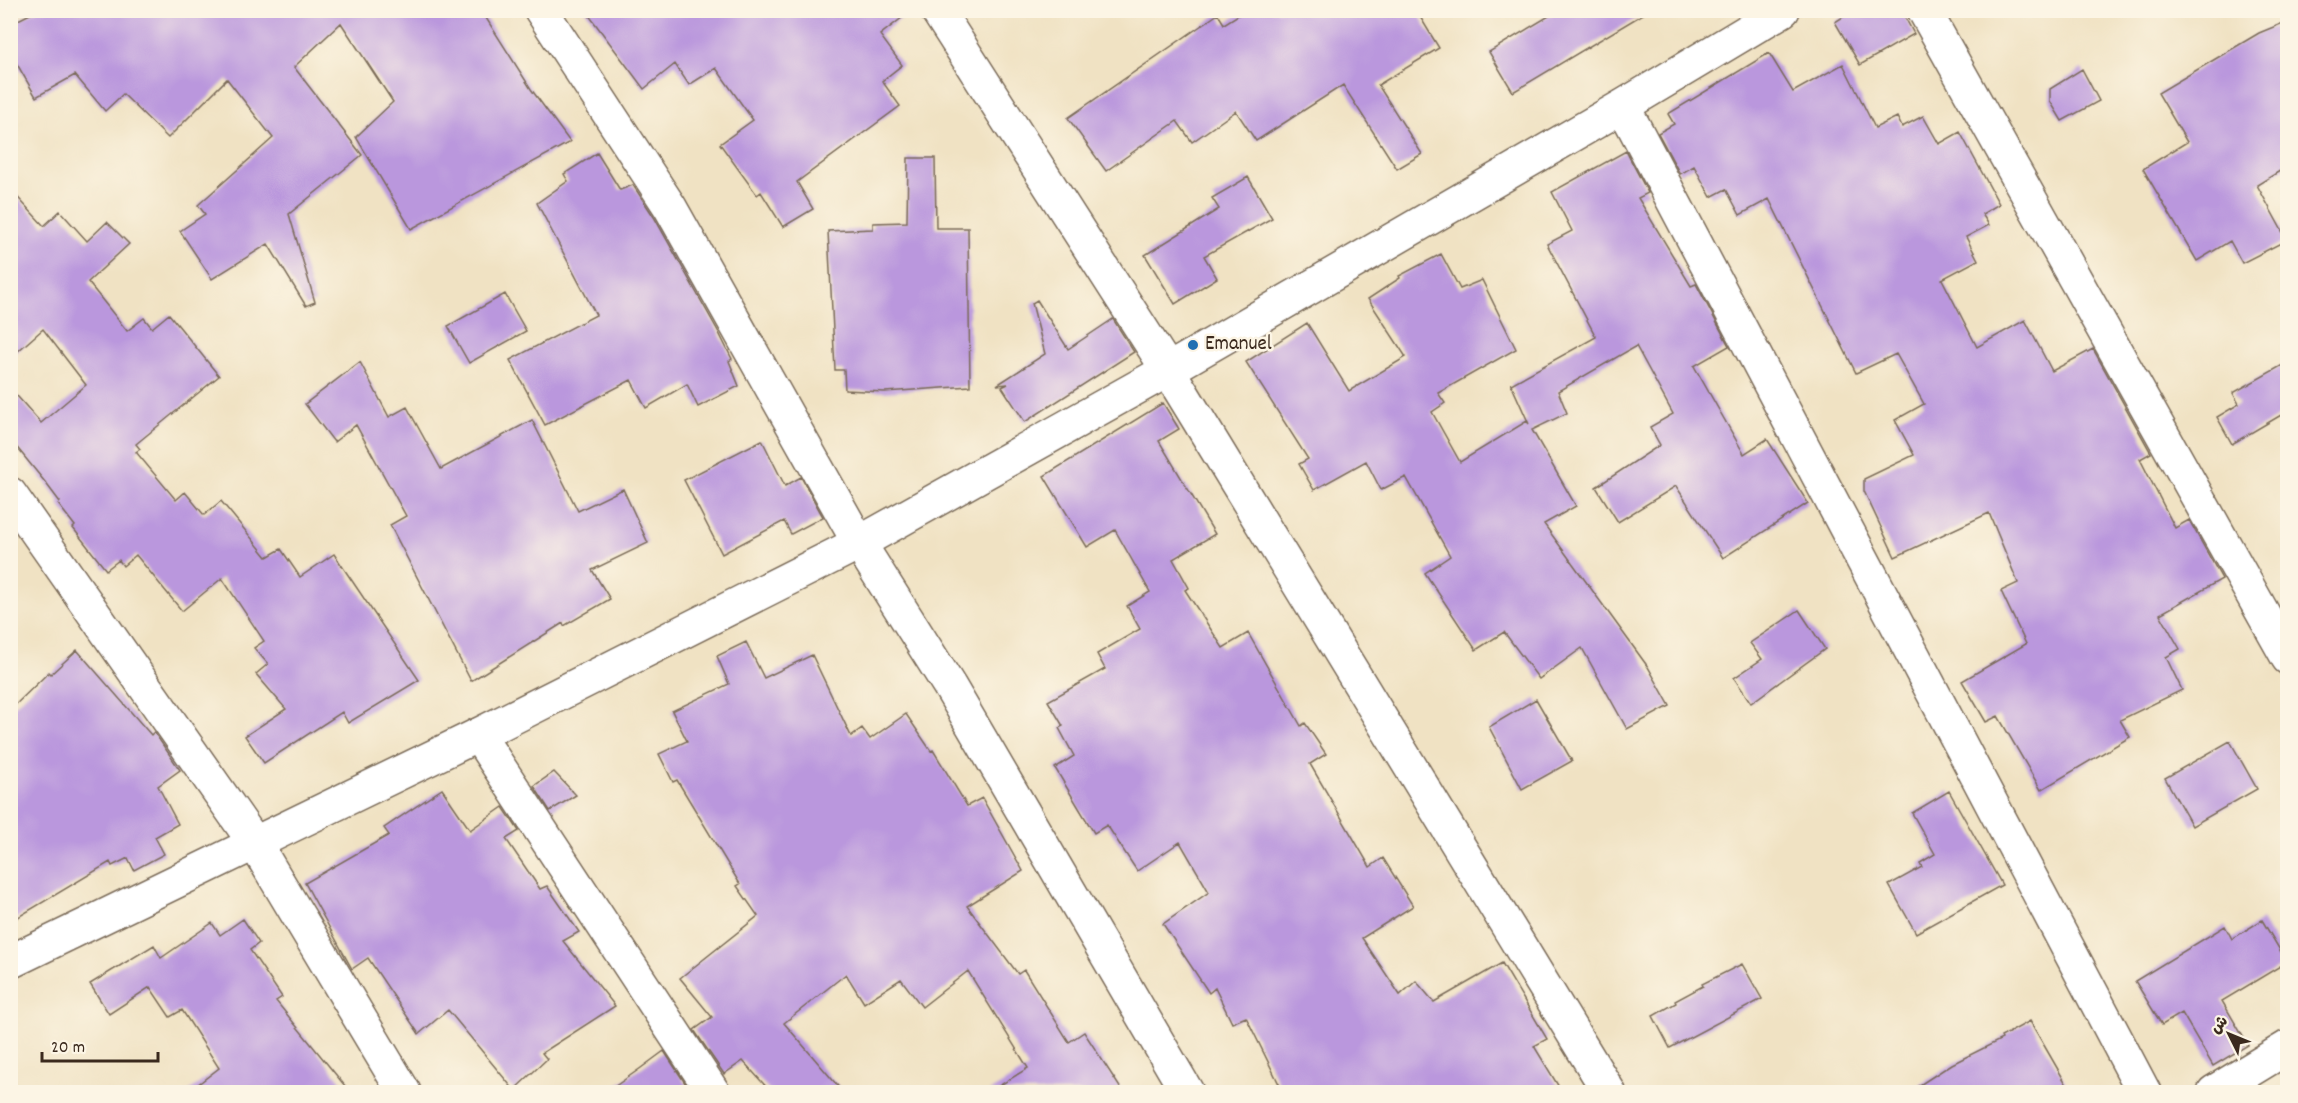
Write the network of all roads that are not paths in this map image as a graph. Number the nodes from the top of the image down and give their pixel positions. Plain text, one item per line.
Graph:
1 (541, 10) edge
2 (937, 10) edge
3 (1783, 10) edge
4 (1924, 10) edge
5 (1743, 21) edge
6 (1623, 106) junction
7 (1168, 370) junction
8 (10, 494) edge
9 (859, 543) junction
10 (2288, 658) edge
11 (478, 735) junction
12 (254, 842) junction
13 (10, 962) edge
14 (2288, 1047) edge
15 (405, 1092) edge
16 (713, 1092) edge
17 (1187, 1092) edge
18 (1609, 1092) edge
19 (2144, 1092) edge
20 (2214, 1092) edge

1 - 9 street
2 - 7 street
3 - 5 street
4 - 10 street
5 - 6 street
6 - 7 street
6 - 19 street
7 - 9 street
7 - 18 street
8 - 12 street
9 - 11 street
9 - 17 street
11 - 12 street
11 - 16 street
12 - 13 street
12 - 15 street
14 - 20 street

